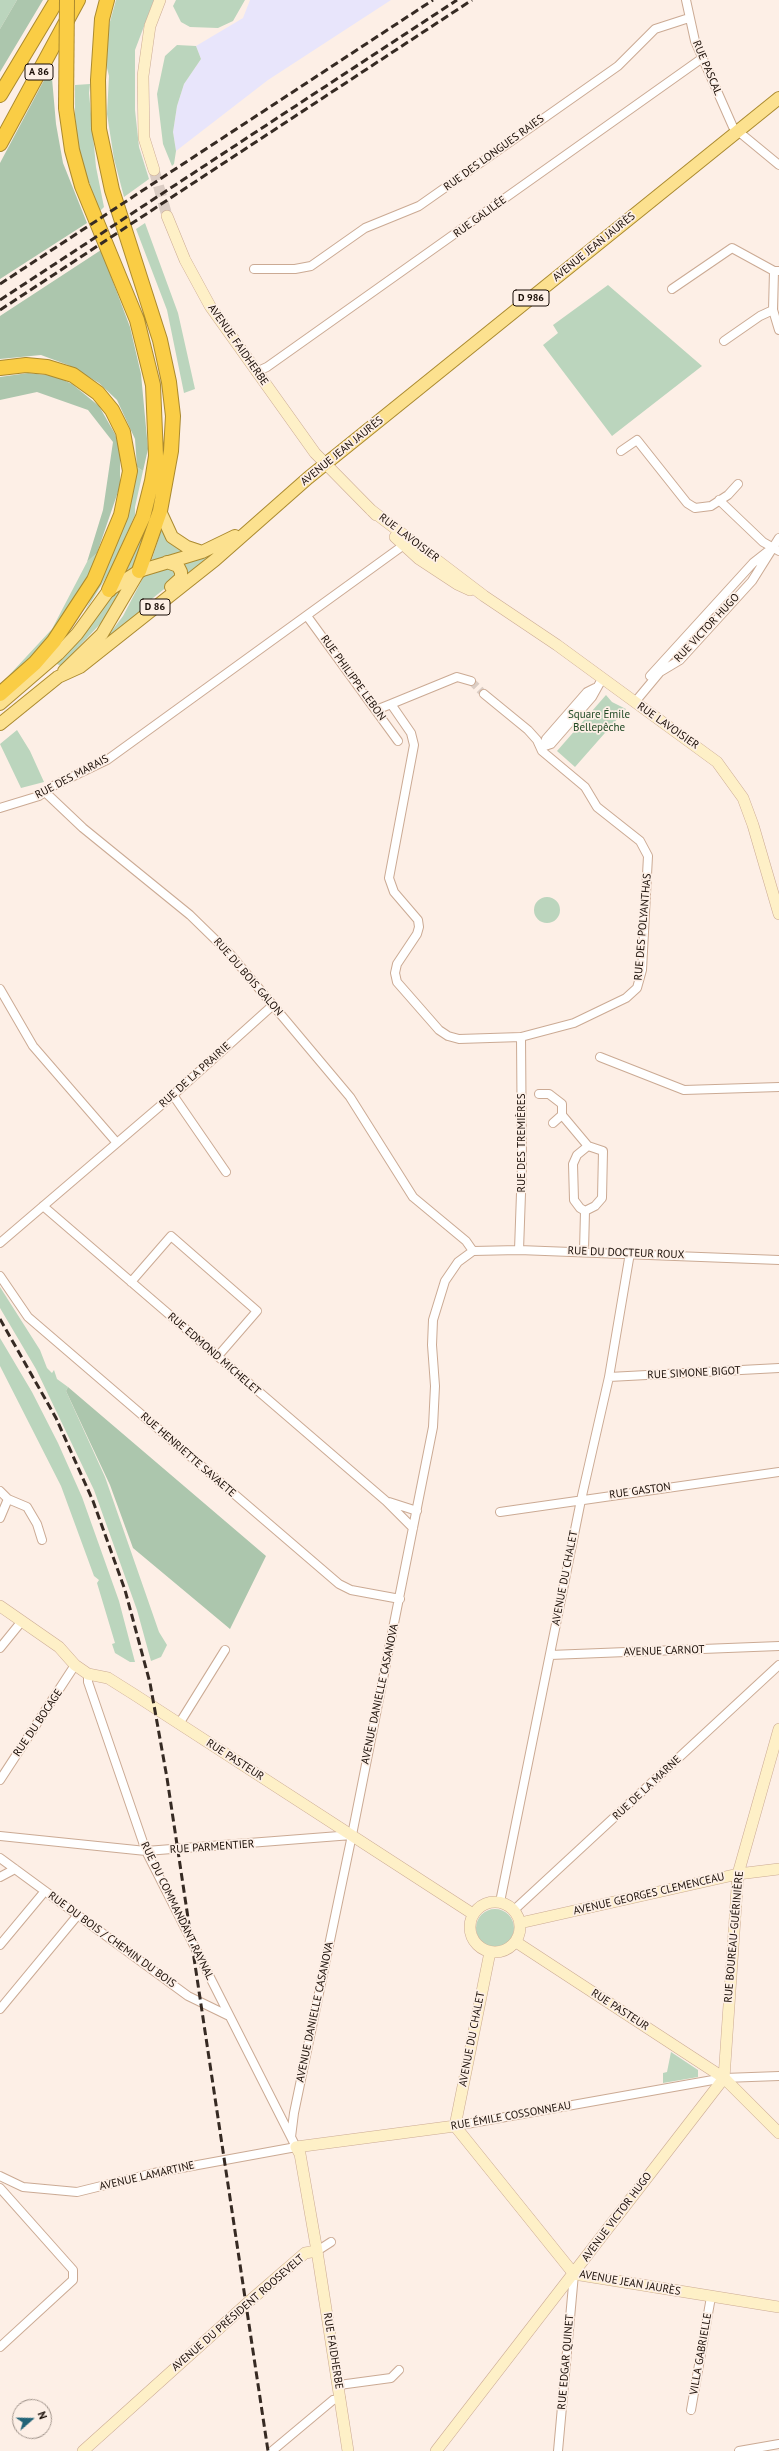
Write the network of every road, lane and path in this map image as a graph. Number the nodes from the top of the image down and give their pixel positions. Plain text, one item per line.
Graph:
1 (57, 0) edge
2 (67, 0) edge
3 (78, 0) edge
4 (107, 0) edge
5 (160, 0) edge
6 (686, 0) edge
7 (689, 18) junction
8 (701, 59) junction
9 (0, 95) edge
10 (779, 98) edge
11 (738, 131) junction
12 (0, 144) edge
13 (779, 165) edge
14 (154, 170) tunnel mouth
15 (167, 216) tunnel mouth
16 (254, 269) dead end
17 (777, 271) edge
18 (672, 289) dead end
19 (773, 310) junction
20 (779, 330) edge
21 (724, 341) dead end
22 (0, 368) edge
23 (256, 372) junction
24 (621, 451) dead end
25 (326, 465) junction
26 (738, 484) dead end
27 (719, 500) junction
28 (160, 511) junction
29 (247, 530) junction
30 (779, 538) edge
31 (407, 543) junction
32 (776, 549) edge
33 (202, 552) junction
34 (167, 562) junction
35 (139, 571) junction
36 (109, 590) junction
37 (145, 614) junction
38 (308, 616) junction
39 (58, 677) junction
40 (602, 679) junction
41 (471, 681) tunnel mouth
42 (0, 694) edge
43 (484, 694) tunnel mouth
44 (633, 700) junction
45 (0, 704) edge
46 (391, 704) junction
47 (376, 710) junction
48 (0, 724) edge
49 (398, 741) dead end
50 (543, 748) junction
51 (45, 792) junction
52 (0, 808) edge
53 (779, 914) edge
54 (0, 989) edge
55 (272, 1006) junction
56 (521, 1037) junction
57 (600, 1057) dead end
58 (779, 1087) edge
59 (539, 1094) dead end
60 (173, 1095) junction
61 (562, 1115) junction
62 (553, 1124) dead end
63 (117, 1143) junction
64 (588, 1146) junction
65 (226, 1172) dead end
66 (43, 1206) junction
67 (585, 1210) junction
68 (0, 1243) edge
69 (519, 1250) junction
70 (473, 1251) junction
71 (584, 1251) junction
72 (630, 1253) junction
73 (779, 1260) edge
74 (0, 1276) edge
75 (130, 1282) junction
76 (218, 1356) junction
77 (779, 1368) edge
78 (609, 1378) junction
79 (779, 1472) edge
80 (0, 1491) edge
81 (8, 1499) junction
82 (581, 1500) junction
83 (386, 1501) junction
84 (417, 1511) junction
85 (500, 1512) dead end
86 (0, 1518) edge
87 (413, 1528) junction
88 (42, 1540) dead end
89 (400, 1599) junction
90 (0, 1606) edge
91 (22, 1621) junction
92 (779, 1646) edge
93 (0, 1648) edge
94 (225, 1650) dead end
95 (550, 1655) junction
96 (75, 1665) junction
97 (779, 1665) edge
98 (88, 1674) junction
99 (179, 1724) junction
100 (779, 1729) edge
101 (0, 1780) edge
102 (352, 1835) junction
103 (0, 1836) edge
104 (146, 1851) junction
105 (0, 1858) edge
106 (15, 1869) junction
107 (779, 1869) edge
108 (738, 1874) junction
109 (0, 1877) edge
110 (45, 1891) junction
111 (500, 1902) junction
112 (514, 1910) junction
113 (473, 1914) junction
114 (77, 1916) junction
115 (520, 1923) junction
116 (516, 1942) junction
117 (0, 1945) edge
118 (490, 1952) junction
119 (0, 2009) edge
120 (227, 2015) junction
121 (779, 2076) edge
122 (724, 2078) junction
123 (455, 2126) junction
124 (779, 2133) edge
125 (294, 2142) junction
126 (0, 2176) edge
127 (0, 2188) edge
128 (332, 2242) dead end
129 (317, 2251) junction
130 (574, 2274) junction
131 (711, 2297) junction
132 (779, 2307) edge
133 (0, 2347) edge
134 (399, 2370) dead end
135 (339, 2386) junction
136 (341, 2399) junction
137 (691, 2410) dead end
138 (779, 2444) edge
139 (83, 2451) edge
140 (272, 2451) edge
141 (348, 2451) edge
142 (436, 2451) edge
143 (558, 2451) edge
144 (739, 2451) edge

1 - 9 highway, A 86
2 - 36 highway, bridge
3 - 12 highway, A 86
4 - 28 highway
5 - 14 street
6 - 7 street, RUE PASCAL
7 - 8 street, RUE PASCAL
7 - 16 street, RUE DES LONGUES RAIES
8 - 11 street, RUE PASCAL
8 - 23 street, RUE GALILÉE
10 - 11 main road, AVENUE JEAN JAURÈS / D 986
11 - 13 street, RUE PASCAL
11 - 25 main road, AVENUE JEAN JAURÈS / D 986
15 - 23 street, AVENUE FAIDHERBE
17 - 18 street
17 - 19 street
19 - 20 street
19 - 21 street
22 - 42 highway
23 - 25 street, AVENUE FAIDHERBE
24 - 27 street
25 - 29 main road, AVENUE JEAN JAURÈS / D 86
25 - 31 street, RUE LAVOISIER
26 - 27 street
27 - 32 street
28 - 33 main road
28 - 35 highway
29 - 33 main road, D 86
29 - 37 main road, D 86
30 - 32 street, RUE VICTOR HUGO
31 - 38 street, RUE DES MARAIS
31 - 40 street, RUE LAVOISIER
32 - 44 street, RUE VICTOR HUGO
33 - 34 main road, D 86
34 - 35 main road, D 86
34 - 37 main road
35 - 36 main road, D 86
35 - 39 main road
36 - 45 main road, D 86
37 - 39 main road, D 86
38 - 47 street, RUE PHILIPPE LEBON
38 - 51 street, RUE DES MARAIS
39 - 48 main road, D 86
40 - 44 street, RUE LAVOISIER
40 - 50 street
41 - 46 street
43 - 50 street, RUE DES POLYANTHAS
44 - 53 street, RUE LAVOISIER
46 - 47 street
46 - 56 street, RUE DES POLYANTHAS
47 - 49 street, RUE PHILIPPE LEBON
50 - 56 street, RUE DES POLYANTHAS
51 - 52 street, RUE DES MARAIS
51 - 55 street, RUE DU BOIS GALON
54 - 63 street
55 - 60 street, RUE DE LA PRAIRIE
55 - 70 street, RUE DU BOIS GALON
56 - 69 street, RUE DES TREMIÈRES
57 - 58 street
59 - 61 street
60 - 63 street, RUE DE LA PRAIRIE
60 - 65 street
61 - 62 street
61 - 64 street
63 - 66 street, RUE DE LA PRAIRIE
64 - 67 street
64 - 67 street
66 - 68 street, RUE DE LA PRAIRIE
66 - 75 street, RUE EDMOND MICHELET
67 - 71 street
69 - 70 street, RUE DU DOCTEUR ROUX
69 - 71 street, RUE DU DOCTEUR ROUX
70 - 84 street, AVENUE DANIELLE CASANOVA
71 - 72 street, RUE DU DOCTEUR ROUX
72 - 73 street, RUE DU DOCTEUR ROUX
72 - 78 street, AVENUE DU CHALET
74 - 89 street, RUE HENRIETTE SAVAETE
75 - 76 street, RUE EDMOND MICHELET
75 - 76 street
76 - 83 street, RUE EDMOND MICHELET
77 - 78 street, RUE SIMONE BIGOT
78 - 82 street, AVENUE DU CHALET
79 - 82 street, RUE GASTON
80 - 81 street
81 - 86 street
81 - 88 street
82 - 85 street, RUE GASTON
82 - 95 street, AVENUE DU CHALET
83 - 84 street, RUE EDMOND MICHELET
83 - 87 street, RUE EDMOND MICHELET
84 - 87 street, AVENUE DANIELLE CASANOVA
87 - 89 street, AVENUE DANIELLE CASANOVA
89 - 102 street, AVENUE DANIELLE CASANOVA
90 - 91 street, RUE PASTEUR
91 - 93 street
91 - 96 street, RUE PASTEUR
92 - 95 street, AVENUE CARNOT
94 - 99 street
95 - 111 street, AVENUE DU CHALET
96 - 98 street, RUE PASTEUR
96 - 101 street, RUE DU BOCAGE
97 - 112 street, RUE DE LA MARNE
98 - 99 street, RUE PASTEUR
98 - 104 street, RUE DU COMMANDANT RAYNAL
99 - 102 street, RUE PASTEUR
100 - 108 street, RUE BOUREAU-GUÉRINIÈRE
102 - 104 street, RUE PARMENTIER
102 - 113 street, RUE PASTEUR
102 - 125 street, AVENUE DANIELLE CASANOVA
103 - 104 street, RUE PARMENTIER
104 - 120 street, RUE DU COMMANDANT RAYNAL
105 - 106 street, RUE DU BOIS / CHEMIN DU BOIS
106 - 109 street
106 - 110 street, RUE DU BOIS / CHEMIN DU BOIS
107 - 108 street, AVENUE GEORGES CLEMENCEAU
108 - 115 street, AVENUE GEORGES CLEMENCEAU
108 - 122 street, RUE BOUREAU-GUÉRINIÈRE
110 - 114 street, RUE DU BOIS / CHEMIN DU BOIS
110 - 117 street
111 - 112 street
111 - 113 street
112 - 115 street
113 - 118 street
114 - 119 street
114 - 120 street, RUE DU BOIS / CHEMIN DU BOIS
115 - 116 street
116 - 118 street
116 - 122 street, RUE PASTEUR
118 - 123 street, AVENUE DU CHALET
120 - 125 street, RUE DU COMMANDANT RAYNAL
121 - 122 street, RUE ÉMILE COSSONNEAU
122 - 123 street, RUE ÉMILE COSSONNEAU
122 - 124 street, RUE PASTEUR
122 - 130 street, AVENUE VICTOR HUGO
123 - 125 street, RUE ÉMILE COSSONNEAU
123 - 130 street, AVENUE JEAN JAURÈS
125 - 126 street, AVENUE LAMARTINE
125 - 129 street, AVENUE DU PRÉSIDENT ROOSEVELT
127 - 133 street
128 - 129 street
129 - 135 street, RUE FAIDHERBE
129 - 139 street, AVENUE DU PRÉSIDENT ROOSEVELT
130 - 131 street, AVENUE JEAN JAURÈS
130 - 142 street, AVENUE VICTOR HUGO
130 - 143 street, RUE EDGAR QUINET
131 - 132 street, AVENUE JEAN JAURÈS
131 - 137 street, VILLA GABRIELLE
134 - 135 street
135 - 136 street, RUE FAIDHERBE
136 - 140 street
136 - 141 street, RUE FAIDHERBE
138 - 144 street

